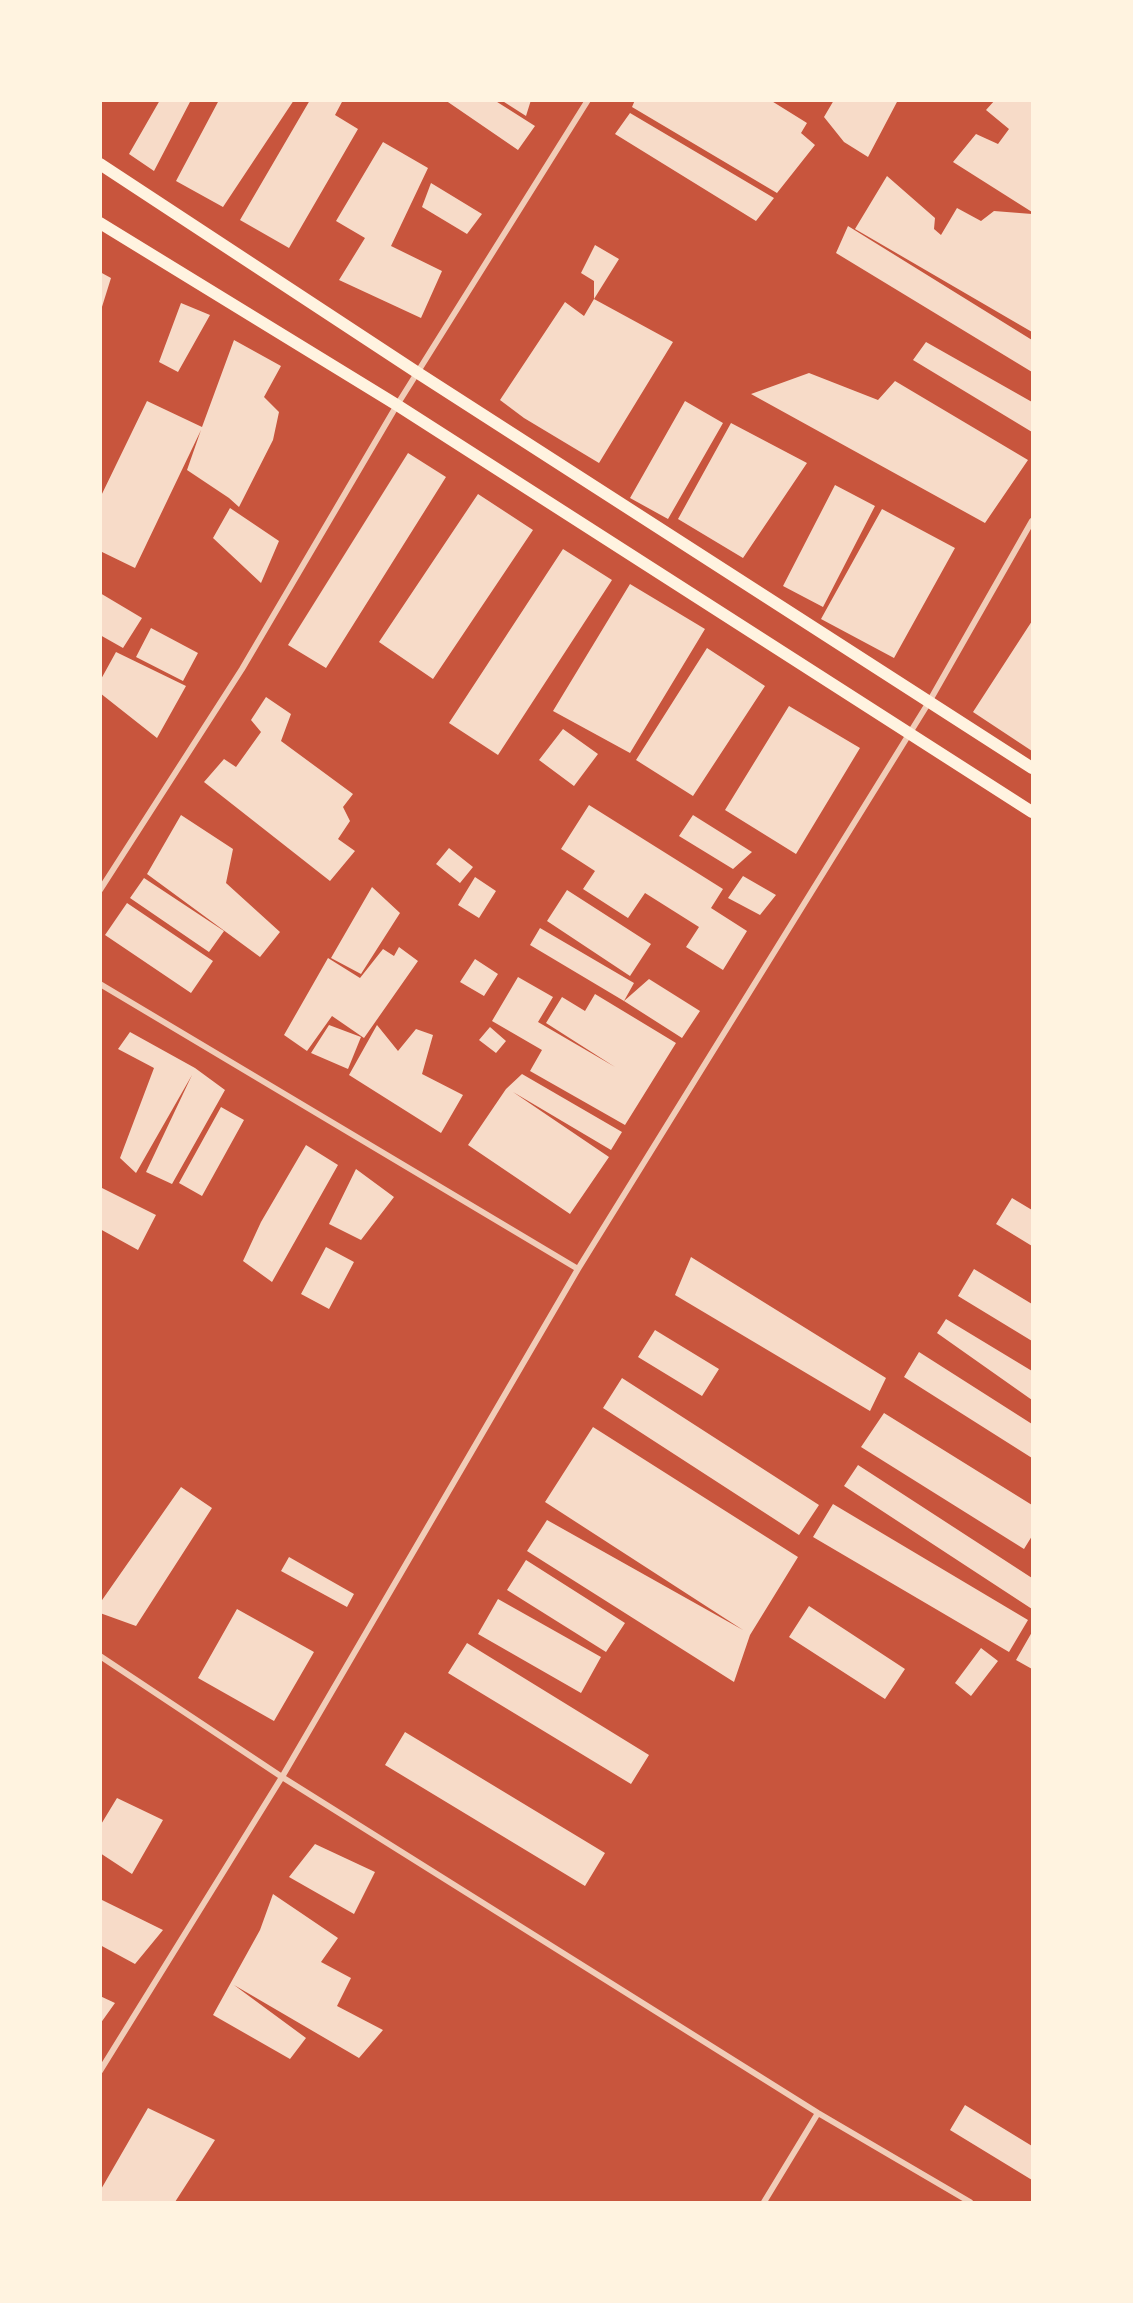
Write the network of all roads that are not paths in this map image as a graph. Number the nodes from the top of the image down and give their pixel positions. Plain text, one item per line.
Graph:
1 (588, 100) edge
2 (100, 164) edge
3 (100, 223) edge
4 (418, 373) junction
5 (396, 405) junction
6 (1032, 521) edge
7 (929, 702) junction
8 (908, 734) junction
9 (1032, 768) edge
10 (1032, 812) edge
11 (100, 890) edge
12 (100, 984) edge
13 (578, 1269) junction
14 (100, 1656) edge
15 (282, 1777) junction
16 (100, 2071) edge
17 (818, 2113) junction
18 (764, 2202) edge
19 (970, 2202) edge

1 - 4 street
2 - 4 main road
3 - 5 main road
4 - 5 street
4 - 7 main road
5 - 8 main road
5 - 11 street
6 - 7 street
7 - 8 street
7 - 9 main road
8 - 10 main road
8 - 13 street
12 - 13 street
13 - 15 street
14 - 15 street
15 - 16 street
15 - 17 street
17 - 18 street
17 - 19 street

